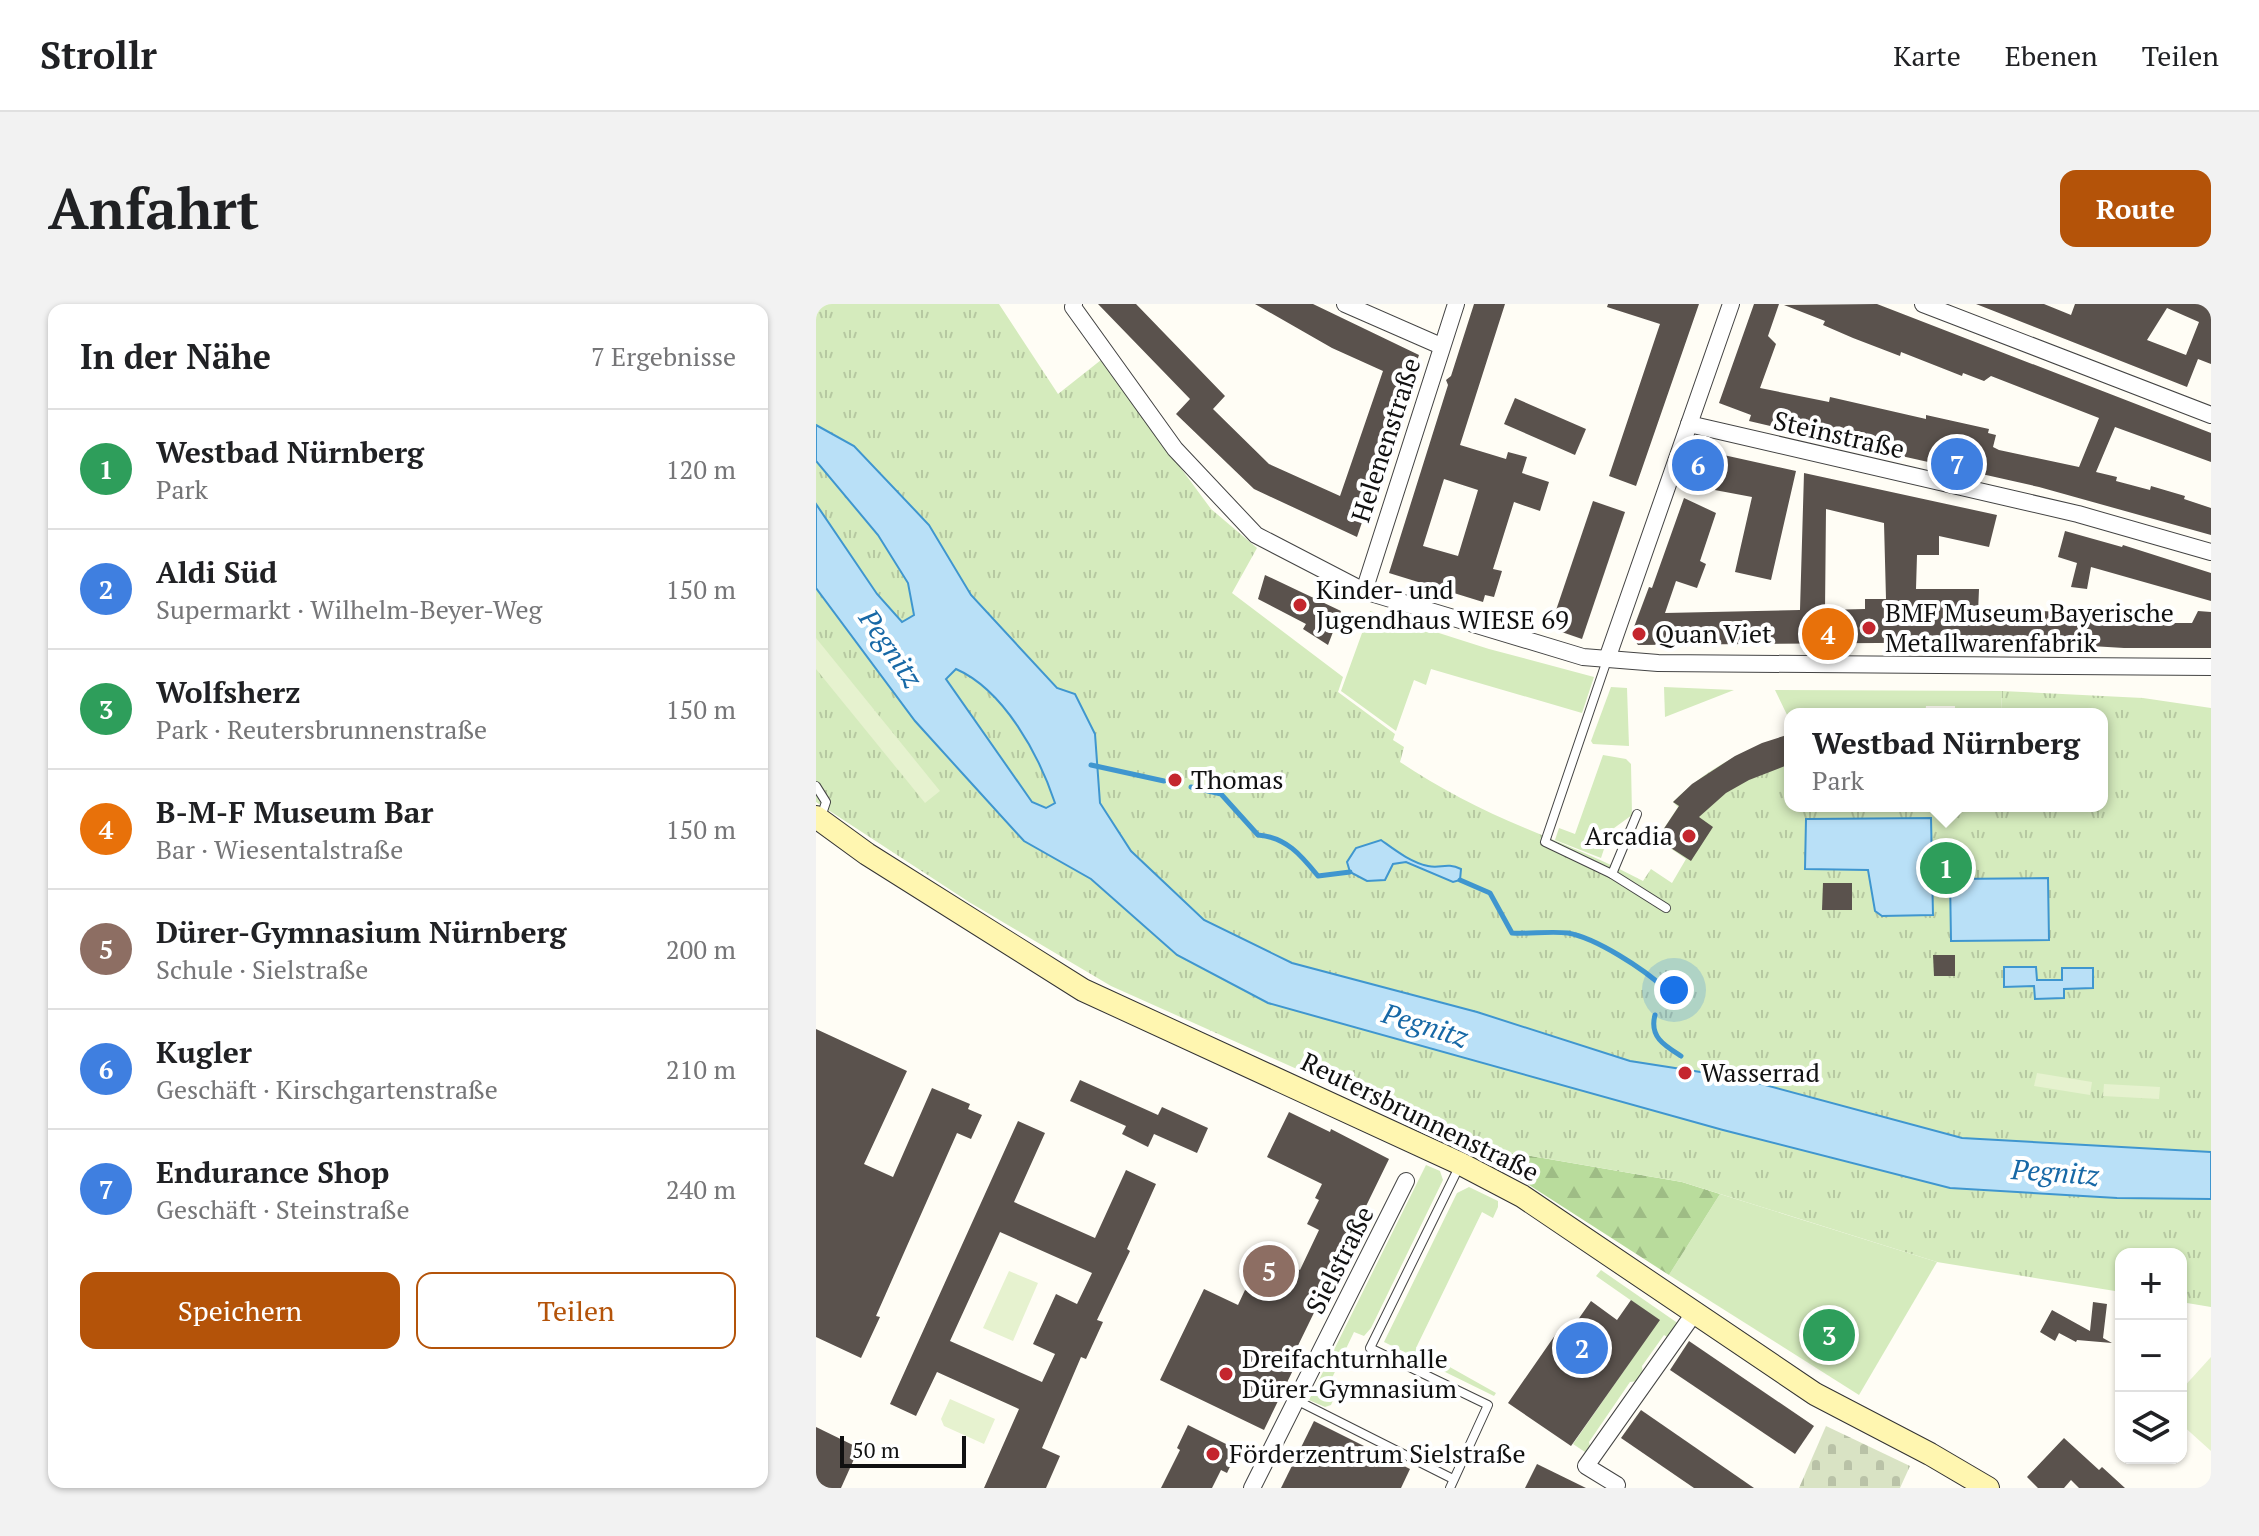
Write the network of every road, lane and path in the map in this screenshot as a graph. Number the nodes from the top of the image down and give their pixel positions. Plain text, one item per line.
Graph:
1 (1345, 304) edge
2 (1456, 304) edge
3 (1731, 304) edge
4 (1923, 304) edge
5 (1074, 305) edge
6 (1441, 346) junction
7 (2211, 415) edge
8 (1689, 424) junction
9 (2211, 552) edge
10 (1364, 591) junction
11 (1607, 659) junction
12 (2211, 667) edge
13 (816, 786) edge
14 (1637, 814) dead end
15 (818, 819) edge
16 (1612, 874) junction
17 (1666, 908) dead end
18 (1461, 1164) junction
19 (1406, 1181) dead end
20 (1695, 1312) junction
21 (1296, 1400) junction
22 (1452, 1484) edge
23 (1252, 1488) edge
24 (1615, 1488) edge
25 (1988, 1488) edge

1 - 6 street
2 - 6 street, Helenenstraße
3 - 8 street
4 - 7 street
5 - 10 street
6 - 10 street, Helenenstraße
8 - 9 street, Steinstraße
8 - 11 street
10 - 11 street
11 - 12 street
11 - 16 lane
13 - 15 lane
14 - 16 lane
15 - 18 street, Reutersbrunnenstraße
16 - 17 lane
18 - 20 street, Reutersbrunnenstraße
18 - 22 lane
19 - 21 street, Sielstraße
20 - 24 street
20 - 25 street, Reutersbrunnenstraße
21 - 22 lane
21 - 23 street, Sielstraße

